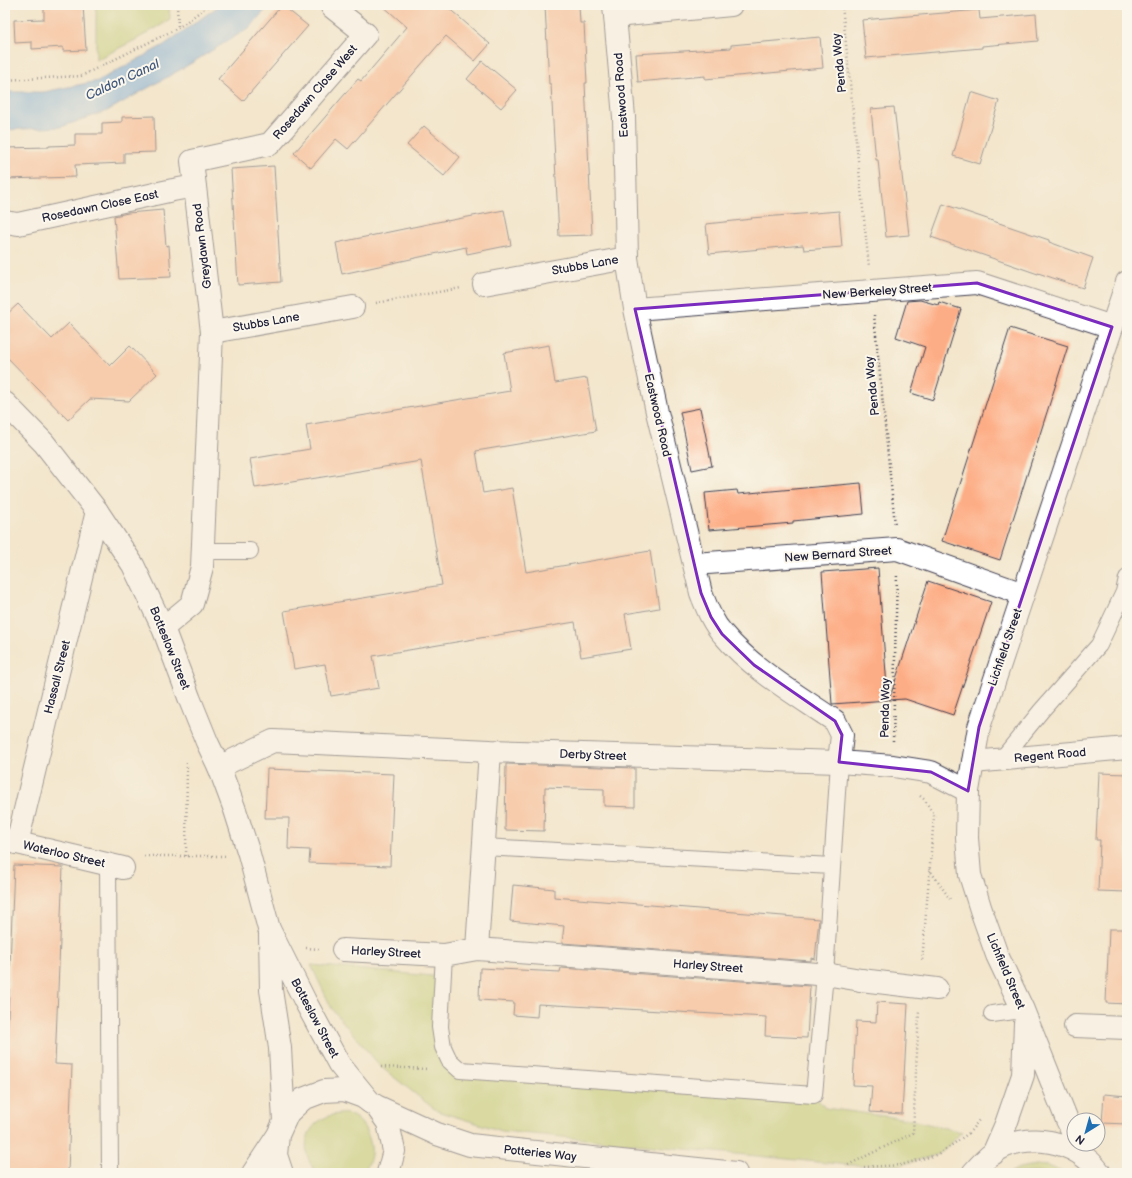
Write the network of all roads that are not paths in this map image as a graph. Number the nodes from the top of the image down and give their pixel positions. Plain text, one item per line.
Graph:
1 (731, 5) edge
2 (332, 8) dead end
3 (614, 11) edge
4 (192, 160) joint
5 (195, 186) junction
6 (5, 222) edge
7 (627, 258) junction
8 (1127, 282) edge
9 (484, 284) road end
10 (353, 307) road end
11 (635, 309) junction
12 (1112, 327) junction
13 (212, 332) junction
14 (5, 403) edge
15 (97, 511) junction
16 (203, 551) junction
17 (250, 551) dead end
18 (694, 564) junction
19 (1127, 578) edge
20 (1023, 594) junction
21 (163, 628) junction
22 (1127, 748) edge
23 (490, 751) junction
24 (1002, 759) junction
25 (839, 762) junction
26 (972, 762) junction
27 (219, 767) junction
28 (968, 791) junction
29 (11, 842) edge
30 (484, 847) junction
31 (116, 866) joint
32 (832, 866) junction
33 (269, 929) junction
34 (477, 949) junction
35 (343, 950) dead end
36 (444, 955) junction
37 (828, 974) junction
38 (928, 988) road end
39 (1024, 1013) junction
40 (992, 1014) dead end
41 (1075, 1026) dead end
42 (1127, 1028) edge
43 (373, 1104) junction
44 (1066, 1118) edge
45 (281, 1128) junction
46 (1066, 1147) edge
47 (1083, 1152) edge
48 (983, 1163) edge
49 (110, 1173) edge
50 (254, 1173) edge
51 (282, 1173) edge
52 (388, 1173) edge
53 (736, 1173) edge
54 (958, 1173) edge
55 (1100, 1173) edge

1 - 3 main road
2 - 4 main road, Rosedawn Close West
3 - 7 main road, Eastwood Road
4 - 5 main road, Greydawn Road
5 - 6 main road, Rosedawn Close East
5 - 13 main road, Greydawn Road
7 - 9 main road, Stubbs Lane
7 - 11 main road, Eastwood Road
8 - 12 main road, Lichfield Street
10 - 13 main road, Stubbs Lane
11 - 12 main road, New Berkeley Street
11 - 18 main road, Eastwood Road
12 - 20 main road, Lichfield Street
13 - 16 main road
14 - 15 main road, Botteslow Street
15 - 21 main road, Botteslow Street
15 - 29 main road, Hassall Street
16 - 17 lane
16 - 21 main road
18 - 20 main road, New Bernard Street
18 - 25 main road, Eastwood Road
19 - 24 lane
20 - 26 main road, Lichfield Street
21 - 27 main road, Botteslow Street
22 - 24 main road, Regent Road
23 - 25 main road, Derby Street
23 - 27 main road, Derby Street
23 - 30 main road
24 - 26 main road, Regent Road
25 - 28 main road, Derby Street
25 - 32 lane
26 - 28 main road, Lichfield Street
27 - 33 main road, Botteslow Street
28 - 39 main road, Lichfield Street
29 - 31 main road, Waterloo Street
30 - 32 lane
30 - 34 main road
31 - 49 lane
32 - 37 lane
33 - 43 main road, Botteslow Street
33 - 45 main road, Botteslow Street
34 - 36 main road, Harley Street
34 - 37 main road, Harley Street
35 - 36 main road, Harley Street
36 - 37 lane
37 - 38 main road, Harley Street
39 - 40 lane
39 - 44 main road, Lichfield Street
39 - 48 main road, Lichfield Street
41 - 42 main road
43 - 45 main road, Potteries Way
43 - 52 main road, Botteslow Street
43 - 53 main road, Potteries Way
45 - 50 main road
45 - 51 main road, Botteslow Street
46 - 48 main road
47 - 55 main road
48 - 54 main road

